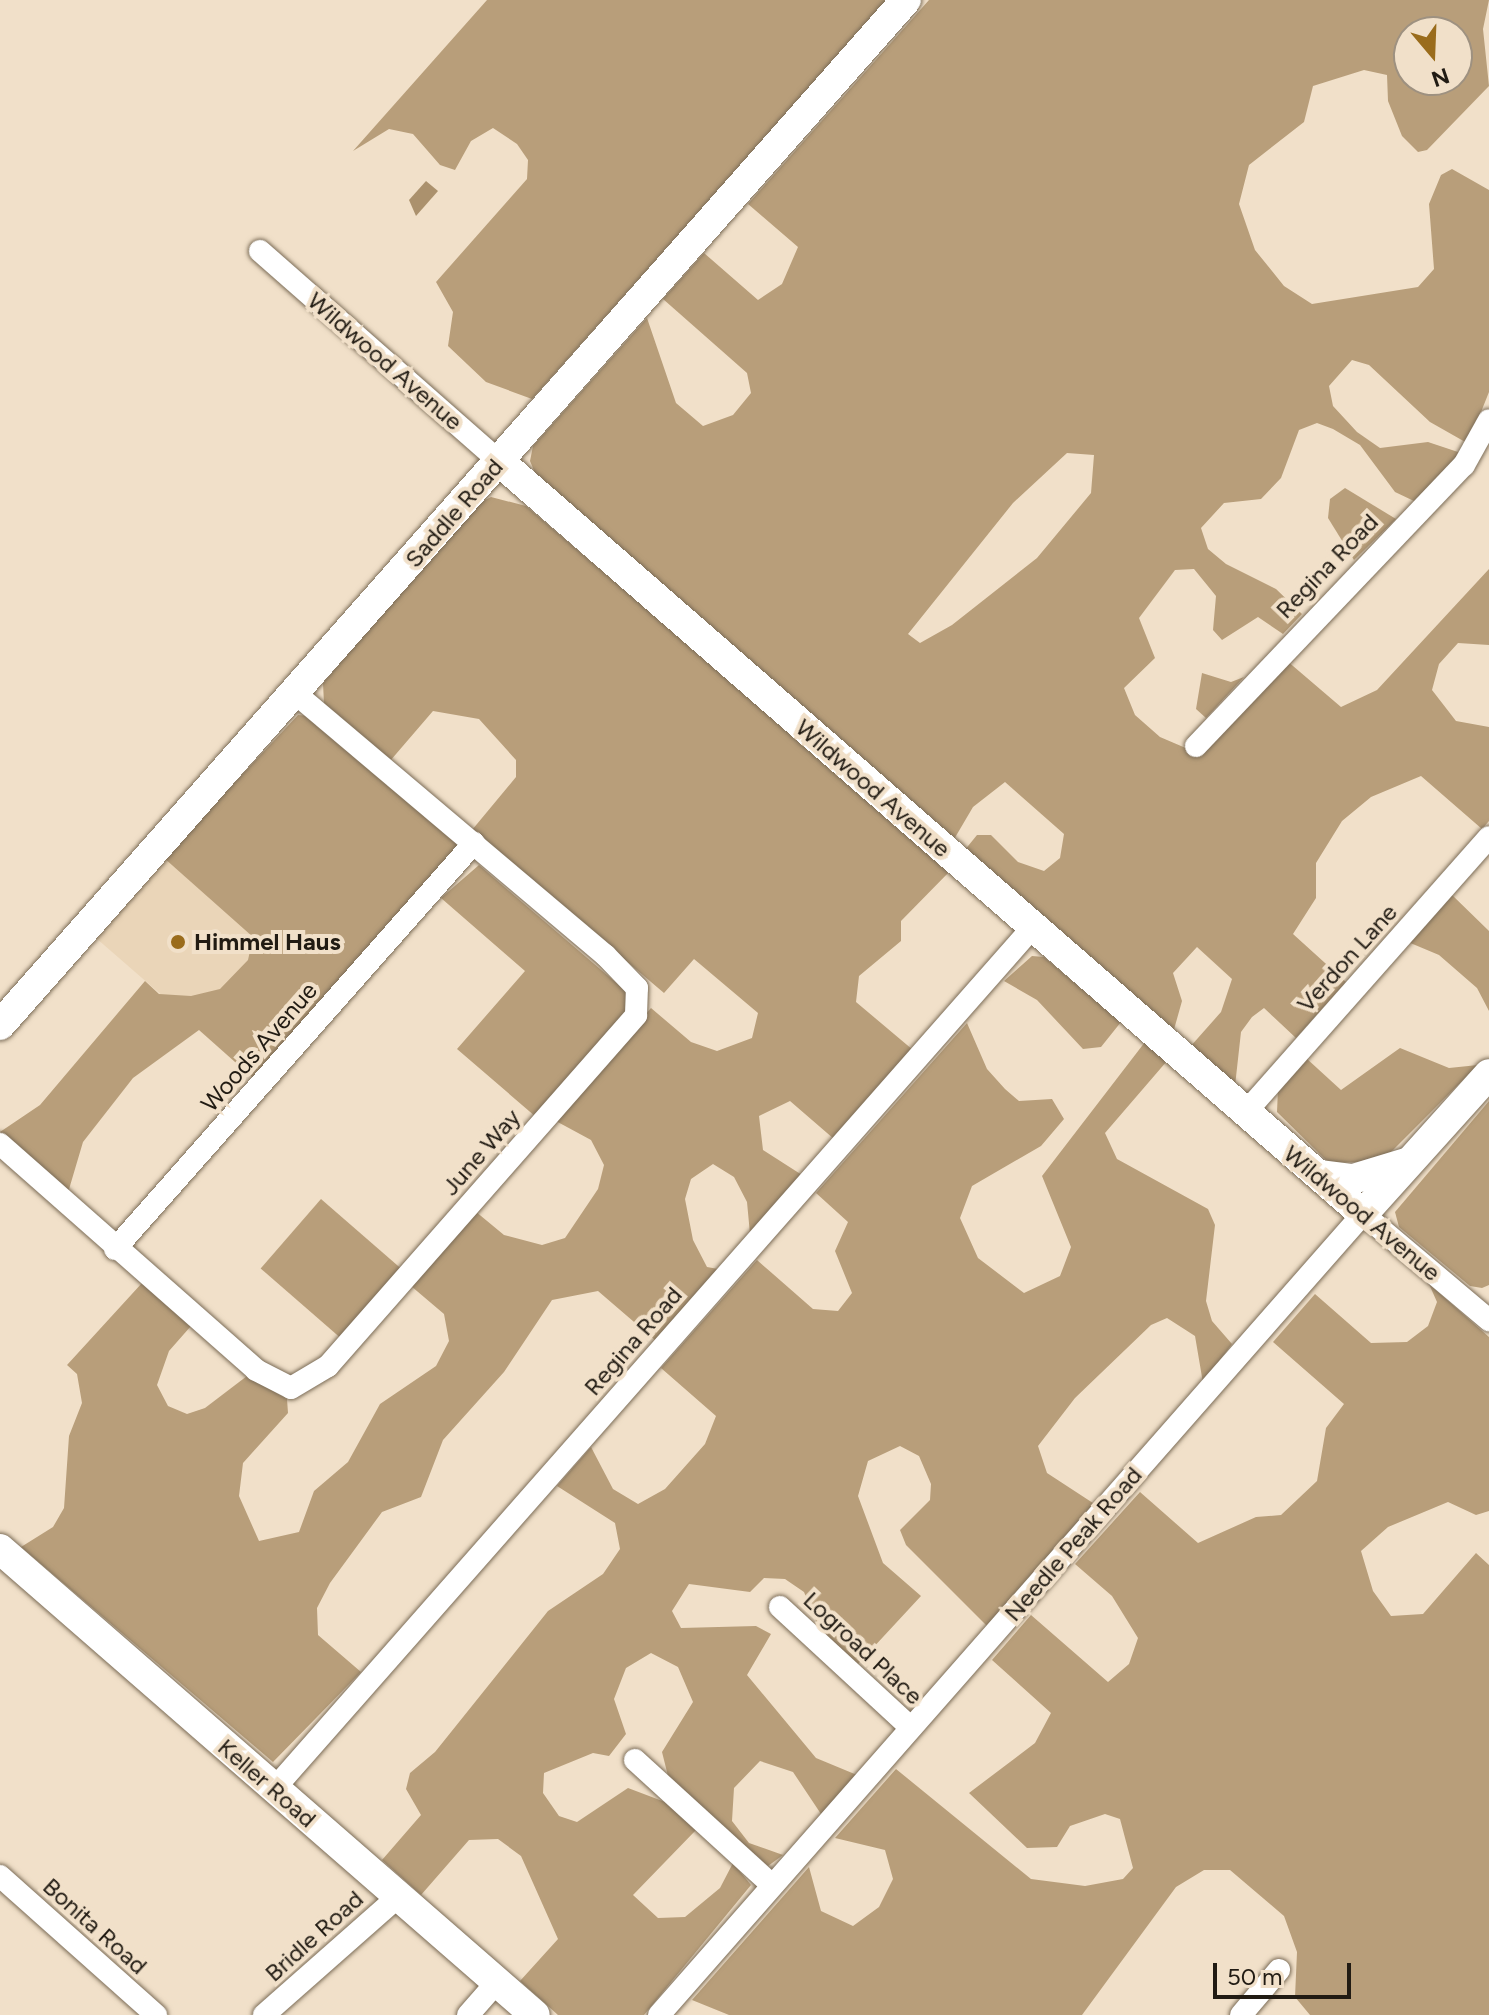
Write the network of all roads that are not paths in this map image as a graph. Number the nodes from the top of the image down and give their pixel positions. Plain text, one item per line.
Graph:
1 (906, 0) edge
2 (260, 251) dead end
3 (1489, 420) edge
4 (499, 461) junction
5 (295, 693) junction
6 (1196, 746) dead end
7 (1489, 837) edge
8 (474, 843) junction
9 (1032, 928) junction
10 (0, 1025) edge
11 (1489, 1074) edge
12 (1245, 1113) junction
13 (0, 1144) edge
14 (1412, 1160) junction
15 (1319, 1175) junction
16 (1363, 1214) junction
17 (115, 1249) junction
18 (1487, 1314) edge
19 (0, 1549) edge
20 (780, 1607) dead end
21 (911, 1728) junction
22 (635, 1760) dead end
23 (274, 1789) junction
24 (0, 1876) edge
25 (772, 1885) junction
26 (398, 1897) junction
27 (1279, 1970) dead end
28 (497, 1982) junction
29 (156, 2015) edge
30 (264, 2015) edge
31 (468, 2015) edge
32 (535, 2015) edge
33 (659, 2015) edge
34 (1241, 2015) edge

1 - 4 street, Saddle Road
2 - 4 street, Wildwood Avenue
3 - 6 street, Regina Road
4 - 5 street, Saddle Road
4 - 9 street, Wildwood Avenue
5 - 8 street, June Way
5 - 10 street, Saddle Road
7 - 12 street, Verdon Lane
8 - 17 street, Woods Avenue
8 - 17 street, June Way
9 - 12 street, Wildwood Avenue
9 - 23 street, Regina Road
11 - 14 street, Needle Peak Road
12 - 15 street, Wildwood Avenue
13 - 17 street, June Way
14 - 15 street
14 - 16 street, Needle Peak Road
15 - 16 street, Wildwood Avenue
16 - 18 street, Wildwood Avenue
16 - 21 street, Needle Peak Road
19 - 23 street, Keller Road
20 - 21 street, Logroad Place
21 - 25 street, Needle Peak Road
22 - 25 street
23 - 26 street, Keller Road
24 - 29 street, Bonita Road
25 - 33 street, Needle Peak Road
26 - 28 street, Keller Road
26 - 30 street, Bridle Road
27 - 34 street
28 - 31 street
28 - 32 street, Keller Road

